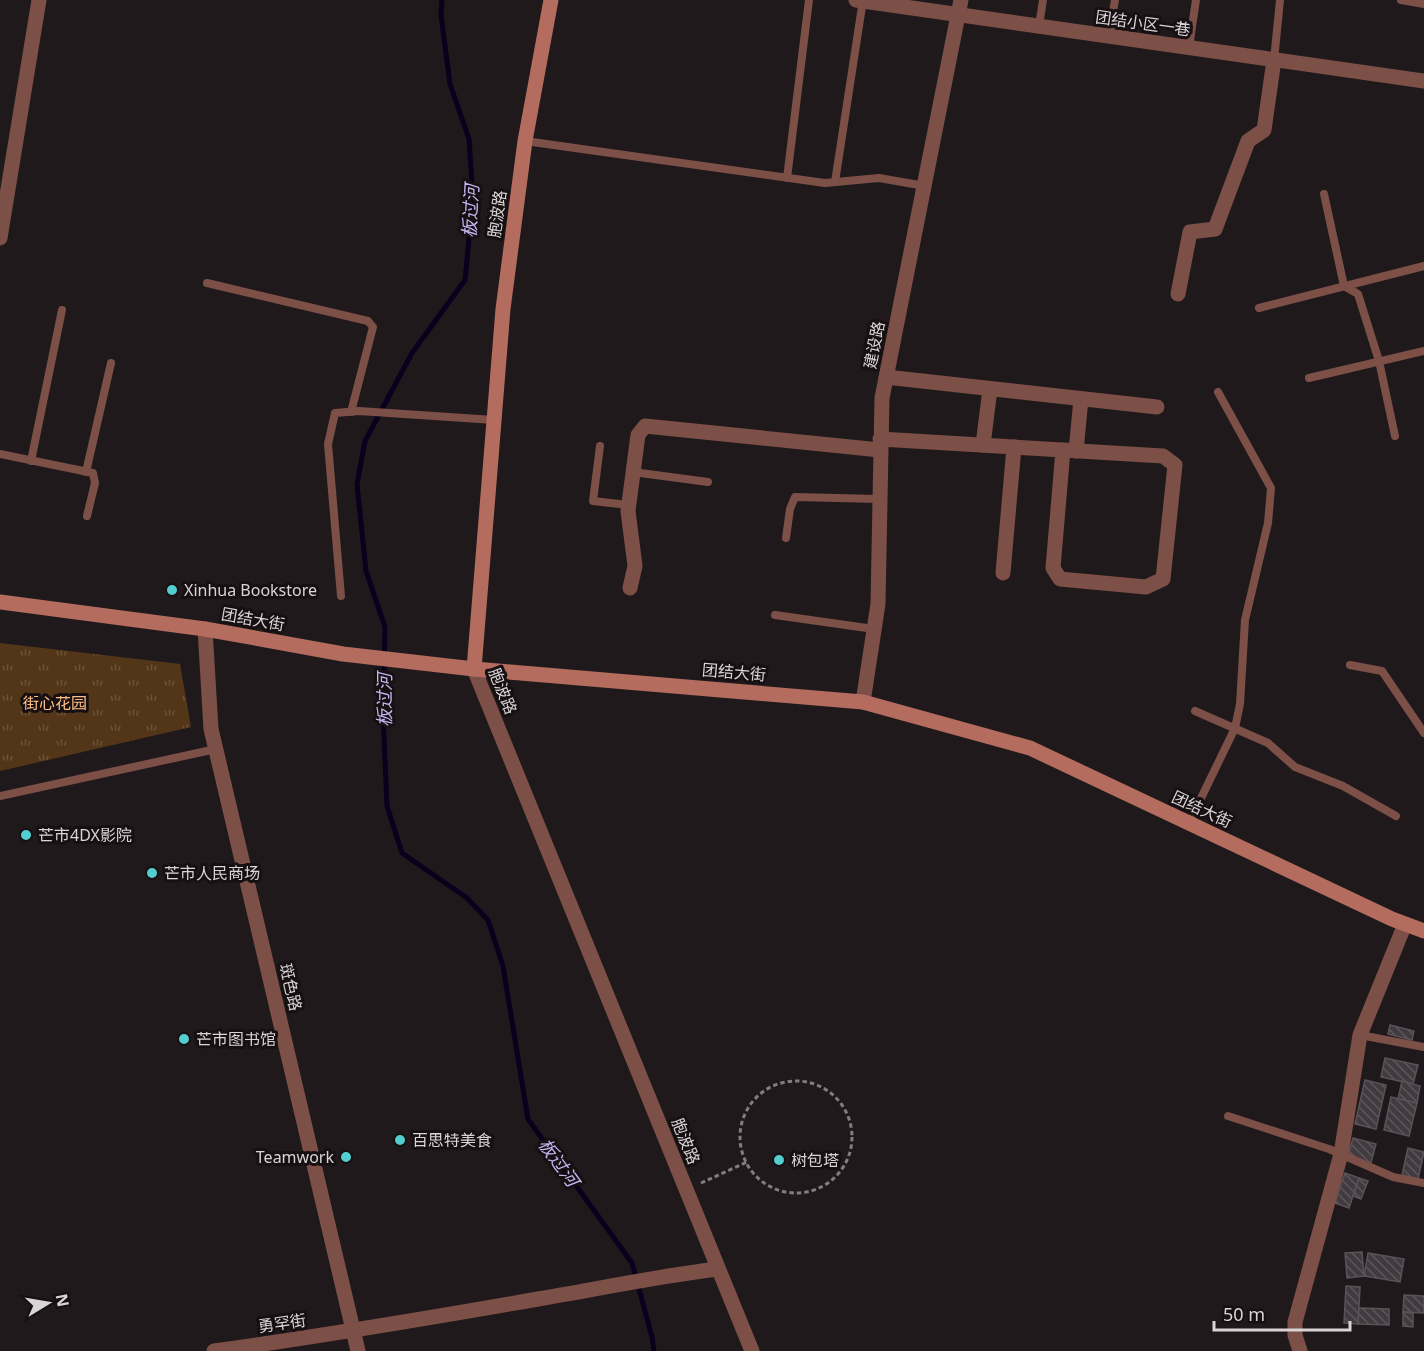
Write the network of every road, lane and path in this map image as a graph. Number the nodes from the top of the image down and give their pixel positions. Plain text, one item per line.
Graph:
1 (39, 0) edge
2 (551, 0) edge
3 (810, 0) edge
4 (860, 0) edge
5 (1043, 0) edge
6 (1115, 0) edge
7 (1196, 0) edge
8 (1280, 0) edge
9 (1401, 0) edge
10 (1424, 2) edge
11 (960, 7) edge
12 (1039, 26) junction
13 (1108, 36) junction
14 (1189, 47) junction
15 (1274, 60) junction
16 (1424, 81) edge
17 (525, 141) junction
18 (787, 178) junction
19 (835, 182) junction
20 (925, 186) junction
21 (1324, 194) dead end
22 (0, 238) edge
23 (1424, 266) edge
24 (207, 283) dead end
25 (1344, 286) junction
26 (1178, 294) dead end
27 (1259, 308) dead end
28 (62, 310) dead end
29 (1424, 351) edge
30 (1379, 362) junction
31 (111, 363) dead end
32 (886, 377) junction
33 (1309, 378) dead end
34 (990, 389) junction
35 (1218, 392) dead end
36 (1081, 399) junction
37 (1157, 407) dead end
38 (355, 411) junction
39 (494, 420) junction
40 (1395, 436) dead end
41 (880, 445) junction
42 (983, 445) junction
43 (600, 446) dead end
44 (1014, 447) junction
45 (1070, 450) junction
46 (0, 454) edge
47 (31, 461) junction
48 (86, 472) junction
49 (633, 472) junction
50 (708, 482) dead end
51 (879, 499) junction
52 (628, 505) junction
53 (87, 516) dead end
54 (786, 538) dead end
55 (1003, 573) dead end
56 (630, 588) dead end
57 (341, 596) dead end
58 (0, 602) edge
59 (775, 615) dead end
60 (205, 629) junction
61 (874, 629) junction
62 (1350, 665) dead end
63 (474, 669) junction
64 (863, 702) junction
65 (1195, 711) dead end
66 (1235, 728) junction
67 (1424, 733) edge
68 (216, 749) junction
69 (0, 796) edge
70 (1396, 816) dead end
71 (1189, 823) junction
72 (1405, 924) junction
73 (1424, 931) edge
74 (1360, 1035) junction
75 (1424, 1047) edge
76 (1228, 1116) dead end
77 (1341, 1154) junction
78 (747, 1162) junction
79 (1424, 1183) edge
80 (686, 1190) junction
81 (718, 1269) junction
82 (354, 1331) junction
83 (214, 1351) edge
84 (358, 1351) edge
85 (752, 1351) edge
86 (1300, 1351) edge

1 - 22 street
2 - 17 main road, 胞波路
3 - 18 lane
4 - 11 street, 团结小区一巷
4 - 19 lane
5 - 12 lane
6 - 13 lane
7 - 14 lane
8 - 15 lane
9 - 10 lane
11 - 12 street, 团结小区一巷
11 - 20 street, 建设路
12 - 13 street, 团结小区一巷
13 - 14 street, 团结小区一巷
14 - 15 street, 团结小区一巷
15 - 16 street, 团结小区一巷
15 - 26 street
17 - 18 lane
17 - 39 main road, 胞波路
18 - 19 lane
19 - 20 lane
20 - 32 street, 建设路
21 - 25 lane
23 - 25 lane
24 - 38 lane
25 - 27 lane
25 - 30 lane
28 - 47 lane
29 - 30 lane
30 - 33 lane
30 - 40 lane
31 - 48 lane
32 - 34 street
32 - 41 street, 建设路
34 - 36 street
34 - 42 street
35 - 66 lane
36 - 37 street
36 - 45 street
38 - 39 lane
38 - 57 lane
39 - 63 main road, 胞波路
41 - 42 street
41 - 49 street
41 - 51 street, 建设路
42 - 44 street
43 - 52 lane
44 - 45 street
44 - 55 street
45 - 45 street
46 - 47 lane
47 - 48 lane
48 - 53 lane
49 - 50 lane
49 - 52 street
51 - 54 lane
51 - 61 street, 建设路
52 - 56 street
58 - 60 main road, 团结大街
59 - 61 lane
60 - 63 main road, 团结大街
60 - 68 street, 斑色路
61 - 64 street, 建设路
62 - 67 lane
63 - 64 main road, 团结大街
63 - 80 street, 胞波路
64 - 71 main road, 团结大街
65 - 66 lane
66 - 70 lane
66 - 71 lane
68 - 69 lane
68 - 82 street, 斑色路
71 - 72 main road, 团结大街
72 - 73 main road, 团结大街
72 - 74 street
74 - 75 lane
74 - 77 street
76 - 77 lane
77 - 79 lane
77 - 86 street
78 - 78 path
78 - 80 path
80 - 81 street, 胞波路
81 - 82 street, 勇罕街
81 - 85 street, 胞波路
82 - 83 street, 勇罕街
82 - 84 street, 斑色路

